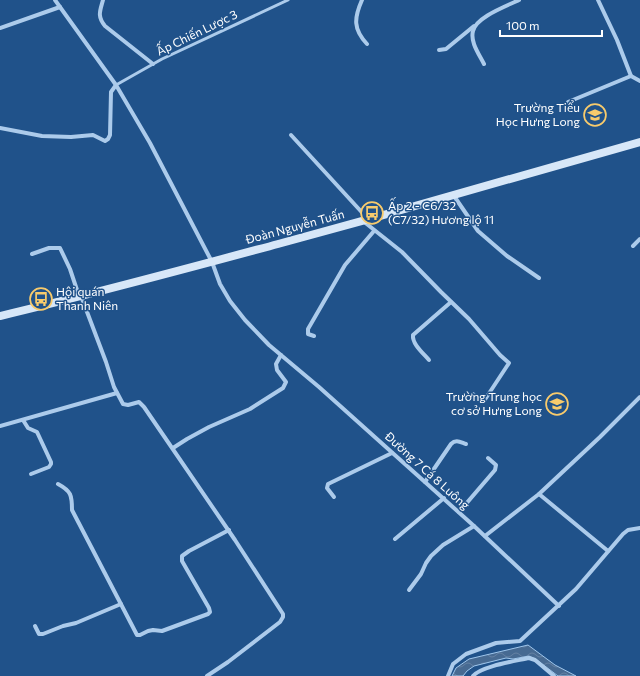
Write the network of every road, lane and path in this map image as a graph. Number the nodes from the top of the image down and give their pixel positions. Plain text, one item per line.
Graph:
1 (55, 0) edge
2 (103, 0) edge
3 (288, 0) edge
4 (362, 0) edge
5 (519, 0) edge
6 (598, 0) edge
7 (60, 7) junction
8 (476, 24) junction
9 (0, 28) edge
10 (367, 44) dead end
11 (439, 50) dead end
12 (153, 64) junction
13 (484, 64) dead end
14 (631, 76) junction
15 (640, 81) edge
16 (116, 85) junction
17 (568, 102) dead end
18 (0, 128) edge
19 (291, 135) dead end
20 (640, 142) edge
21 (454, 196) junction
22 (366, 220) junction
23 (374, 231) junction
24 (640, 239) edge
25 (633, 246) dead end
26 (32, 254) dead end
27 (212, 262) junction
28 (539, 278) dead end
29 (80, 296) junction
30 (451, 302) junction
31 (0, 316) edge
32 (314, 336) dead end
33 (281, 355) junction
34 (429, 360) dead end
35 (117, 393) junction
36 (473, 394) dead end
37 (640, 397) edge
38 (23, 420) junction
39 (0, 426) edge
40 (466, 444) dead end
41 (173, 448) junction
42 (392, 453) junction
43 (488, 458) dead end
44 (31, 474) dead end
45 (425, 482) junction
46 (58, 484) dead end
47 (539, 494) junction
48 (334, 497) dead end
49 (444, 498) junction
50 (459, 512) junction
51 (474, 526) junction
52 (640, 528) edge
53 (229, 530) junction
54 (485, 536) junction
55 (395, 539) dead end
56 (608, 551) junction
57 (409, 590) dead end
58 (121, 604) junction
59 (559, 606) junction
60 (35, 626) dead end
61 (207, 676) edge
62 (448, 676) edge
63 (473, 676) edge
64 (554, 676) edge

1 - 7 street, Đường 7 Cá 8 Luông
2 - 12 street
3 - 12 lane, Ấp Chiến Lược 3
4 - 10 street
5 - 8 street
6 - 14 street
7 - 9 street
7 - 16 street, Đường 7 Cá 8 Luông
8 - 11 street
8 - 13 street
12 - 16 lane, Ấp Chiến Lược 3
14 - 15 street
14 - 17 street
16 - 18 street
16 - 27 street, Đường 7 Cá 8 Luông
19 - 22 street
20 - 21 main road, Đoàn Nguyễn Tuấn
21 - 22 main road, Đoàn Nguyễn Tuấn
21 - 28 street
22 - 23 street
22 - 27 main road, Đoàn Nguyễn Tuấn
23 - 30 street
23 - 32 street
24 - 25 street
26 - 29 street
27 - 29 main road, Đoàn Nguyễn Tuấn
27 - 33 street, Đường 7 Cá 8 Luông
29 - 31 main road, Đoàn Nguyễn Tuấn
29 - 35 street
30 - 34 street
30 - 36 street
33 - 41 street
33 - 42 street, Đường 7 Cá 8 Luông
35 - 38 street
35 - 41 street
37 - 47 street
38 - 39 street
38 - 44 street
40 - 45 street
41 - 53 street
42 - 45 street, Đường 7 Cá 8 Luông
42 - 48 street
43 - 50 street
45 - 49 street, Đường 7 Cá 8 Luông
46 - 58 street
47 - 54 street
47 - 56 street
49 - 50 street, Đường 7 Cá 8 Luông
49 - 55 street
50 - 51 street, Đường 7 Cá 8 Luông
51 - 54 street, Đường 7 Cá 8 Luông
51 - 57 street
52 - 56 street
53 - 58 street
53 - 61 street
54 - 59 street, Đường 7 Cá 8 Luông
56 - 59 street
58 - 60 street
59 - 62 street
63 - 64 street

